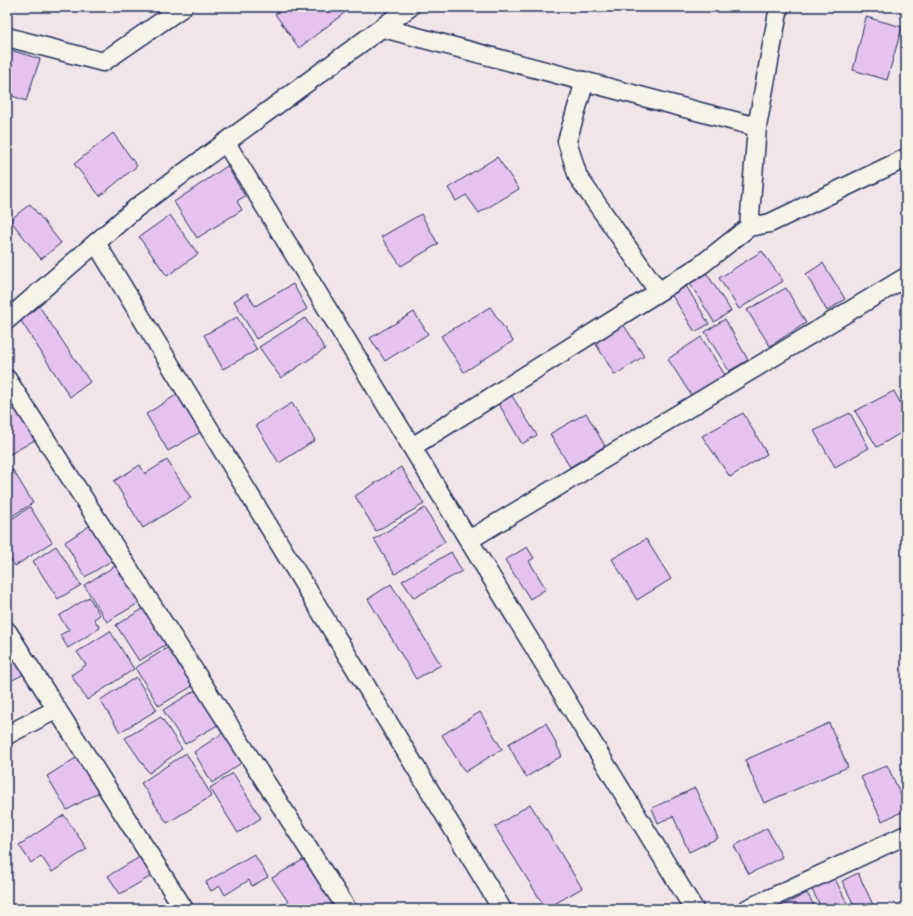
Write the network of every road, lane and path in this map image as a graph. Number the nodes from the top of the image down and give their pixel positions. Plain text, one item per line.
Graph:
1 (183, 7) edge
2 (410, 7) edge
3 (779, 7) edge
4 (382, 28) junction
5 (7, 37) edge
6 (585, 81) junction
7 (757, 127) junction
8 (226, 143) junction
9 (906, 158) edge
10 (749, 228) junction
11 (96, 243) junction
12 (906, 277) edge
13 (658, 292) junction
14 (7, 320) edge
15 (7, 379) edge
16 (412, 447) junction
17 (469, 540) junction
18 (7, 631) edge
19 (57, 709) junction
20 (7, 735) edge
21 (906, 835) edge
22 (184, 909) edge
23 (347, 909) edge
24 (502, 909) edge
25 (694, 909) edge
26 (747, 909) edge

1 - 5 street
2 - 4 street
3 - 7 street
4 - 6 street
4 - 8 street
6 - 7 street
6 - 13 street
7 - 10 street
8 - 11 street
8 - 16 street
9 - 10 street
10 - 13 street
11 - 14 street
11 - 24 street
12 - 17 street
13 - 16 street
15 - 23 street
16 - 17 street
17 - 25 street
18 - 19 street
19 - 20 street
19 - 22 street
21 - 26 street

